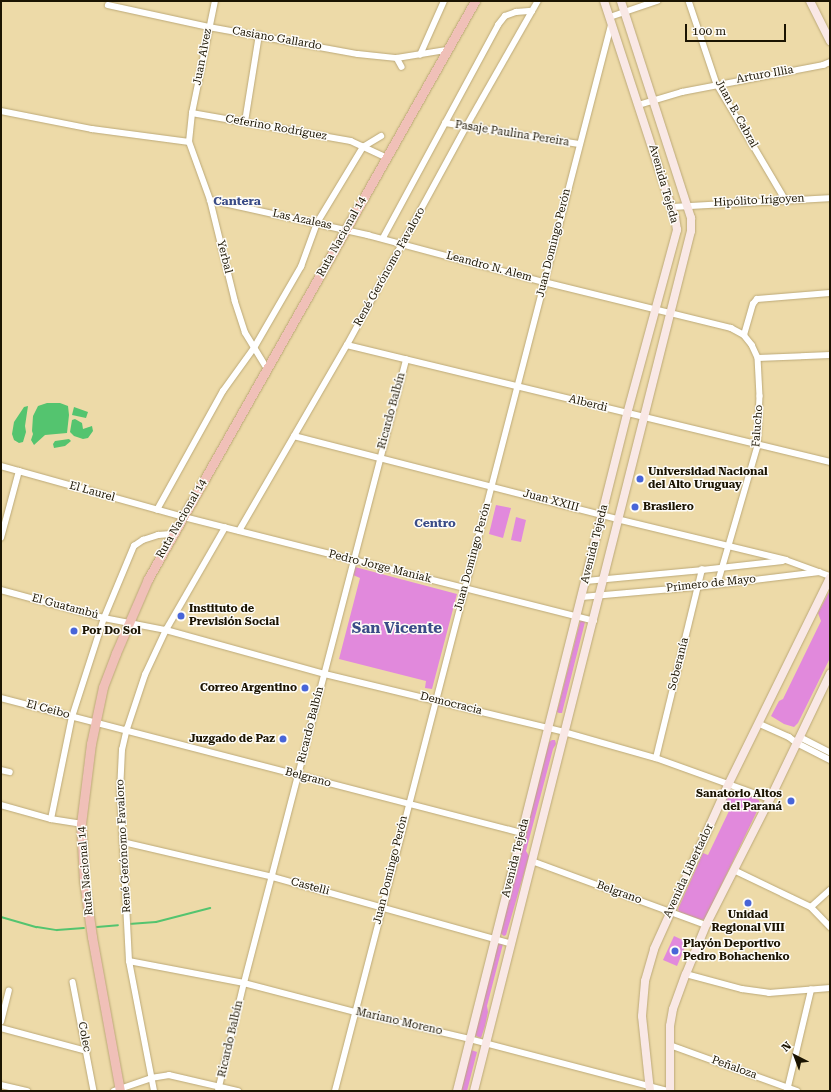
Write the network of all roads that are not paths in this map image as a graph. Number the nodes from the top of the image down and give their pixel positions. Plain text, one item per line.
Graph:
1 (215, 1) edge
2 (444, 1) edge
3 (475, 1) edge
4 (538, 1) edge
5 (604, 1) edge
6 (621, 1) edge
7 (657, 1) edge
8 (689, 1) edge
9 (810, 1) edge
10 (108, 5) dead end
11 (532, 11) junction
12 (625, 12) junction
13 (610, 20) junction
14 (209, 27) junction
15 (259, 35) junction
16 (830, 41) edge
17 (446, 50) junction
18 (420, 56) junction
19 (397, 58) junction
20 (830, 62) edge
21 (402, 67) dead end
22 (717, 84) junction
23 (654, 100) junction
24 (639, 105) junction
25 (1, 111) edge
26 (192, 113) junction
27 (245, 122) junction
28 (444, 123) junction
29 (466, 127) junction
30 (381, 136) dead end
31 (189, 142) junction
32 (579, 144) junction
33 (363, 147) junction
34 (386, 157) junction
35 (830, 198) edge
36 (785, 199) junction
37 (210, 200) junction
38 (687, 205) junction
39 (671, 207) junction
40 (317, 223) junction
41 (347, 229) junction
42 (383, 238) junction
43 (403, 244) junction
44 (544, 282) junction
45 (830, 293) edge
46 (654, 309) junction
47 (669, 314) junction
48 (744, 335) junction
49 (347, 345) junction
50 (254, 348) junction
51 (830, 355) edge
52 (758, 358) junction
53 (406, 360) junction
54 (267, 369) junction
55 (517, 387) junction
56 (627, 414) junction
57 (643, 417) junction
58 (294, 436) junction
59 (758, 446) junction
60 (379, 457) junction
61 (830, 462) edge
62 (1, 466) edge
63 (19, 471) junction
64 (492, 486) junction
65 (157, 510) junction
66 (602, 515) junction
67 (184, 517) junction
68 (617, 519) junction
69 (225, 528) junction
70 (239, 531) junction
71 (174, 534) junction
72 (1, 538) edge
73 (729, 547) junction
74 (354, 560) junction
75 (786, 560) junction
76 (722, 568) junction
77 (702, 570) junction
78 (822, 572) junction
79 (830, 577) edge
80 (604, 580) junction
81 (586, 581) junction
82 (718, 584) junction
83 (698, 587) junction
84 (464, 588) junction
85 (1, 590) edge
86 (600, 596) junction
87 (582, 597) junction
88 (576, 617) junction
89 (104, 618) junction
90 (594, 621) junction
91 (128, 623) junction
92 (166, 630) junction
93 (325, 674) junction
94 (830, 674) edge
95 (1, 698) edge
96 (436, 700) junction
97 (72, 717) junction
98 (95, 723) junction
99 (760, 724) junction
100 (549, 728) junction
101 (126, 729) junction
102 (564, 732) junction
103 (798, 740) junction
104 (830, 752) edge
105 (656, 758) junction
106 (830, 760) edge
107 (1, 770) edge
108 (10, 772) dead end
109 (299, 776) junction
110 (729, 783) junction
111 (770, 799) junction
112 (408, 804) junction
113 (1, 805) edge
114 (51, 819) junction
115 (81, 824) junction
116 (522, 833) junction
117 (123, 842) junction
118 (532, 861) junction
119 (734, 870) junction
120 (273, 877) junction
121 (830, 890) edge
122 (382, 907) junction
123 (811, 907) junction
124 (670, 912) junction
125 (706, 925) junction
126 (830, 926) edge
127 (496, 938) junction
128 (510, 942) junction
129 (129, 961) junction
130 (686, 974) junction
131 (73, 982) dead end
132 (244, 983) junction
133 (830, 988) edge
134 (811, 990) junction
135 (9, 991) dead end
136 (355, 1012) junction
137 (1, 1022) edge
138 (1, 1028) edge
139 (470, 1039) junction
140 (485, 1043) junction
141 (670, 1045) junction
142 (87, 1051) junction
143 (151, 1078) junction
144 (1, 1085) edge
145 (219, 1089) edge
146 (650, 1089) edge
147 (117, 1090) edge
148 (788, 1090) edge
149 (27, 1091) edge
150 (94, 1091) edge
151 (154, 1091) edge
152 (238, 1091) edge
153 (335, 1091) edge
154 (457, 1091) edge
155 (474, 1091) edge
156 (669, 1091) edge
157 (798, 1091) edge

1 - 14 street, Juan Alvez
2 - 18 street
3 - 17 highway, Ruta Nacional 14
4 - 11 street, René Gerónomo Favaloro
5 - 13 main road, Avenida Tejeda
6 - 12 main road, Avenida Tejeda
7 - 12 street
8 - 22 street, Juan B. Cabral
9 - 16 main road
10 - 14 street, Casiano Gallardo
11 - 28 street
11 - 29 street, René Gerónomo Favaloro
12 - 13 street
12 - 23 main road, Avenida Tejeda
13 - 24 main road, Avenida Tejeda
13 - 32 street, Juan Domingo Perón
14 - 15 street, Casiano Gallardo
14 - 26 street, Juan Alvez
15 - 19 street, Casiano Gallardo
15 - 27 street
17 - 18 street, Casiano Gallardo
17 - 34 highway, Ruta Nacional 14
18 - 19 street, Casiano Gallardo
19 - 21 street
20 - 22 street, Arturo Illia
22 - 23 street, Arturo Illia
22 - 36 street, Juan B. Cabral
23 - 24 street, Arturo Illia
23 - 38 main road, Avenida Tejeda
24 - 39 main road, Avenida Tejeda
25 - 31 street
26 - 27 street, Ceferino Rodríguez
26 - 31 street
27 - 33 street, Ceferino Rodríguez
28 - 29 street, Pasaje Paulina Pereira
28 - 42 street
29 - 32 street, Pasaje Paulina Pereira
29 - 43 street, René Gerónomo Favaloro
30 - 33 street
31 - 37 street, Yerbal
32 - 44 street, Juan Domingo Perón
33 - 34 street, Ceferino Rodríguez
33 - 40 street
34 - 41 highway, Ruta Nacional 14
35 - 36 street, Hipólito Irigoyen
36 - 38 street, Hipólito Irigoyen
37 - 40 street, Las Azaleas
37 - 50 street, Yerbal
38 - 39 street, Hipólito Irigoyen
38 - 47 main road, Avenida Tejeda
39 - 46 main road, Avenida Tejeda
40 - 41 street, Las Azaleas
40 - 50 street
41 - 42 street, Leandro N. Alem
41 - 54 highway, Ruta Nacional 14
42 - 43 street, Leandro N. Alem
43 - 44 street, Leandro N. Alem
43 - 49 street, René Gerónomo Favaloro
44 - 46 street, Leandro N. Alem
44 - 55 street, Juan Domingo Perón
45 - 48 street
46 - 47 street, Leandro N. Alem
46 - 56 main road, Avenida Tejeda
47 - 48 street
47 - 57 main road, Avenida Tejeda
48 - 52 street
49 - 53 street, Alberdi
49 - 58 street, René Gerónomo Favaloro
50 - 54 street, Yerbal
50 - 65 street
51 - 52 street
52 - 59 street, Falucho
53 - 55 street, Alberdi
53 - 60 street, Ricardo Balbín
54 - 67 highway, Ruta Nacional 14
55 - 56 street, Alberdi
55 - 64 street, Juan Domingo Perón
56 - 57 street, Alberdi
56 - 66 main road, Avenida Tejeda
57 - 59 street, Alberdi
57 - 68 main road, Avenida Tejeda
58 - 60 street, Juan XXIII
58 - 70 street, René Gerónomo Favaloro
59 - 61 street, Alberdi
59 - 73 street, Falucho
60 - 64 street, Juan XXIII
60 - 74 street, Ricardo Balbín
62 - 63 street, El Laurel
63 - 65 street, El Laurel
63 - 72 street
64 - 66 street, Juan XXIII
64 - 84 street, Juan Domingo Perón
65 - 67 street, El Laurel
66 - 68 street, Juan XXIII
66 - 81 main road, Avenida Tejeda
67 - 69 street, Pedro Jorge Maniak
67 - 71 highway, Ruta Nacional 14
68 - 73 street, Juan XXIII
68 - 80 main road, Avenida Tejeda
69 - 70 street, Pedro Jorge Maniak
69 - 92 street, René Gerónomo Favaloro
70 - 74 street, Pedro Jorge Maniak
71 - 89 street
71 - 91 highway, Ruta Nacional 14
73 - 75 street, Juan XXIII
73 - 76 street, Falucho
74 - 84 street, Pedro Jorge Maniak
74 - 93 street, Ricardo Balbín
75 - 76 street, Primero de Mayo
75 - 78 street, Juan XXIII
76 - 77 street, Primero de Mayo
76 - 82 street, Falucho
77 - 80 street, Primero de Mayo
77 - 83 street, Soberanía
78 - 79 street, Juan XXIII
78 - 82 street, Primero de Mayo
79 - 99 main road, Avenida Libertador
80 - 81 street, Primero de Mayo
80 - 86 main road, Avenida Tejeda
81 - 87 main road, Avenida Tejeda
82 - 83 street, Primero de Mayo
83 - 86 street, Primero de Mayo
83 - 105 street, Soberanía
84 - 88 street, Pedro Jorge Maniak
84 - 96 street, Juan Domingo Perón
85 - 89 street, El Guatambú
86 - 87 street, Primero de Mayo
86 - 90 main road, Avenida Tejeda
87 - 88 main road, Avenida Tejeda
88 - 90 street, Pedro Jorge Maniak
88 - 100 main road, Avenida Tejeda
89 - 91 street, El Guatambú
89 - 97 street
90 - 102 main road, Avenida Tejeda
91 - 92 street, Democracia
91 - 98 highway, Ruta Nacional 14
92 - 93 street, Democracia
92 - 101 street, René Gerónomo Favaloro
93 - 96 street, Democracia
93 - 109 street, Ricardo Balbín
94 - 103 main road
95 - 97 street, El Ceibo
96 - 100 street, Democracia
96 - 112 street, Juan Domingo Perón
97 - 98 street, El Ceibo
97 - 114 street
98 - 101 street, Belgrano
98 - 115 highway, Ruta Nacional 14
99 - 103 street
99 - 110 main road, Avenida Libertador
100 - 102 street, Democracia
100 - 116 main road, Avenida Tejeda
101 - 109 street, Belgrano
101 - 117 street, René Gerónomo Favaloro
102 - 105 street, Democracia
102 - 118 main road, Avenida Tejeda
103 - 104 street
103 - 106 street
103 - 111 main road
105 - 110 street, Democracia
107 - 108 street
109 - 112 street, Belgrano
109 - 120 street, Ricardo Balbín
110 - 111 street, Democracia
110 - 124 main road, Avenida Libertador
111 - 119 main road
112 - 116 street, Belgrano
112 - 122 street, Juan Domingo Perón
113 - 114 street
114 - 115 street
115 - 147 highway, Ruta Nacional 14
116 - 127 main road, Avenida Tejeda
117 - 120 street, Castelli
117 - 129 street, René Gerónomo Favaloro
118 - 124 street, Belgrano
118 - 128 main road, Avenida Tejeda
119 - 123 street
119 - 125 main road
120 - 122 street, Castelli
120 - 132 street, Ricardo Balbín
121 - 123 street
122 - 127 street, Castelli
122 - 136 street, Juan Domingo Perón
123 - 126 street
124 - 125 street, Belgrano
124 - 146 main road, Avenida Libertador
125 - 130 main road
127 - 128 street, Castelli
127 - 139 main road, Avenida Tejeda
128 - 140 main road, Avenida Tejeda
129 - 132 street, Mariano Moreno
129 - 143 street, René Gerónomo Favaloro
130 - 134 street
130 - 141 main road
131 - 142 street, Colec
132 - 136 street, Mariano Moreno
132 - 145 street, Ricardo Balbín
133 - 134 street
134 - 148 street
135 - 137 street
136 - 139 street, Mariano Moreno
136 - 153 street, Juan Domingo Perón
138 - 142 street
139 - 140 street, Mariano Moreno
139 - 154 main road, Avenida Tejeda
140 - 146 street, Mariano Moreno
140 - 155 main road, Avenida Tejeda
141 - 148 street, Peñaloza
141 - 156 main road
142 - 150 street, Colec
143 - 145 street
143 - 147 street
143 - 151 street, René Gerónomo Favaloro
144 - 149 street
145 - 152 street
146 - 156 street, Mariano Moreno
148 - 157 street, Peñaloza

